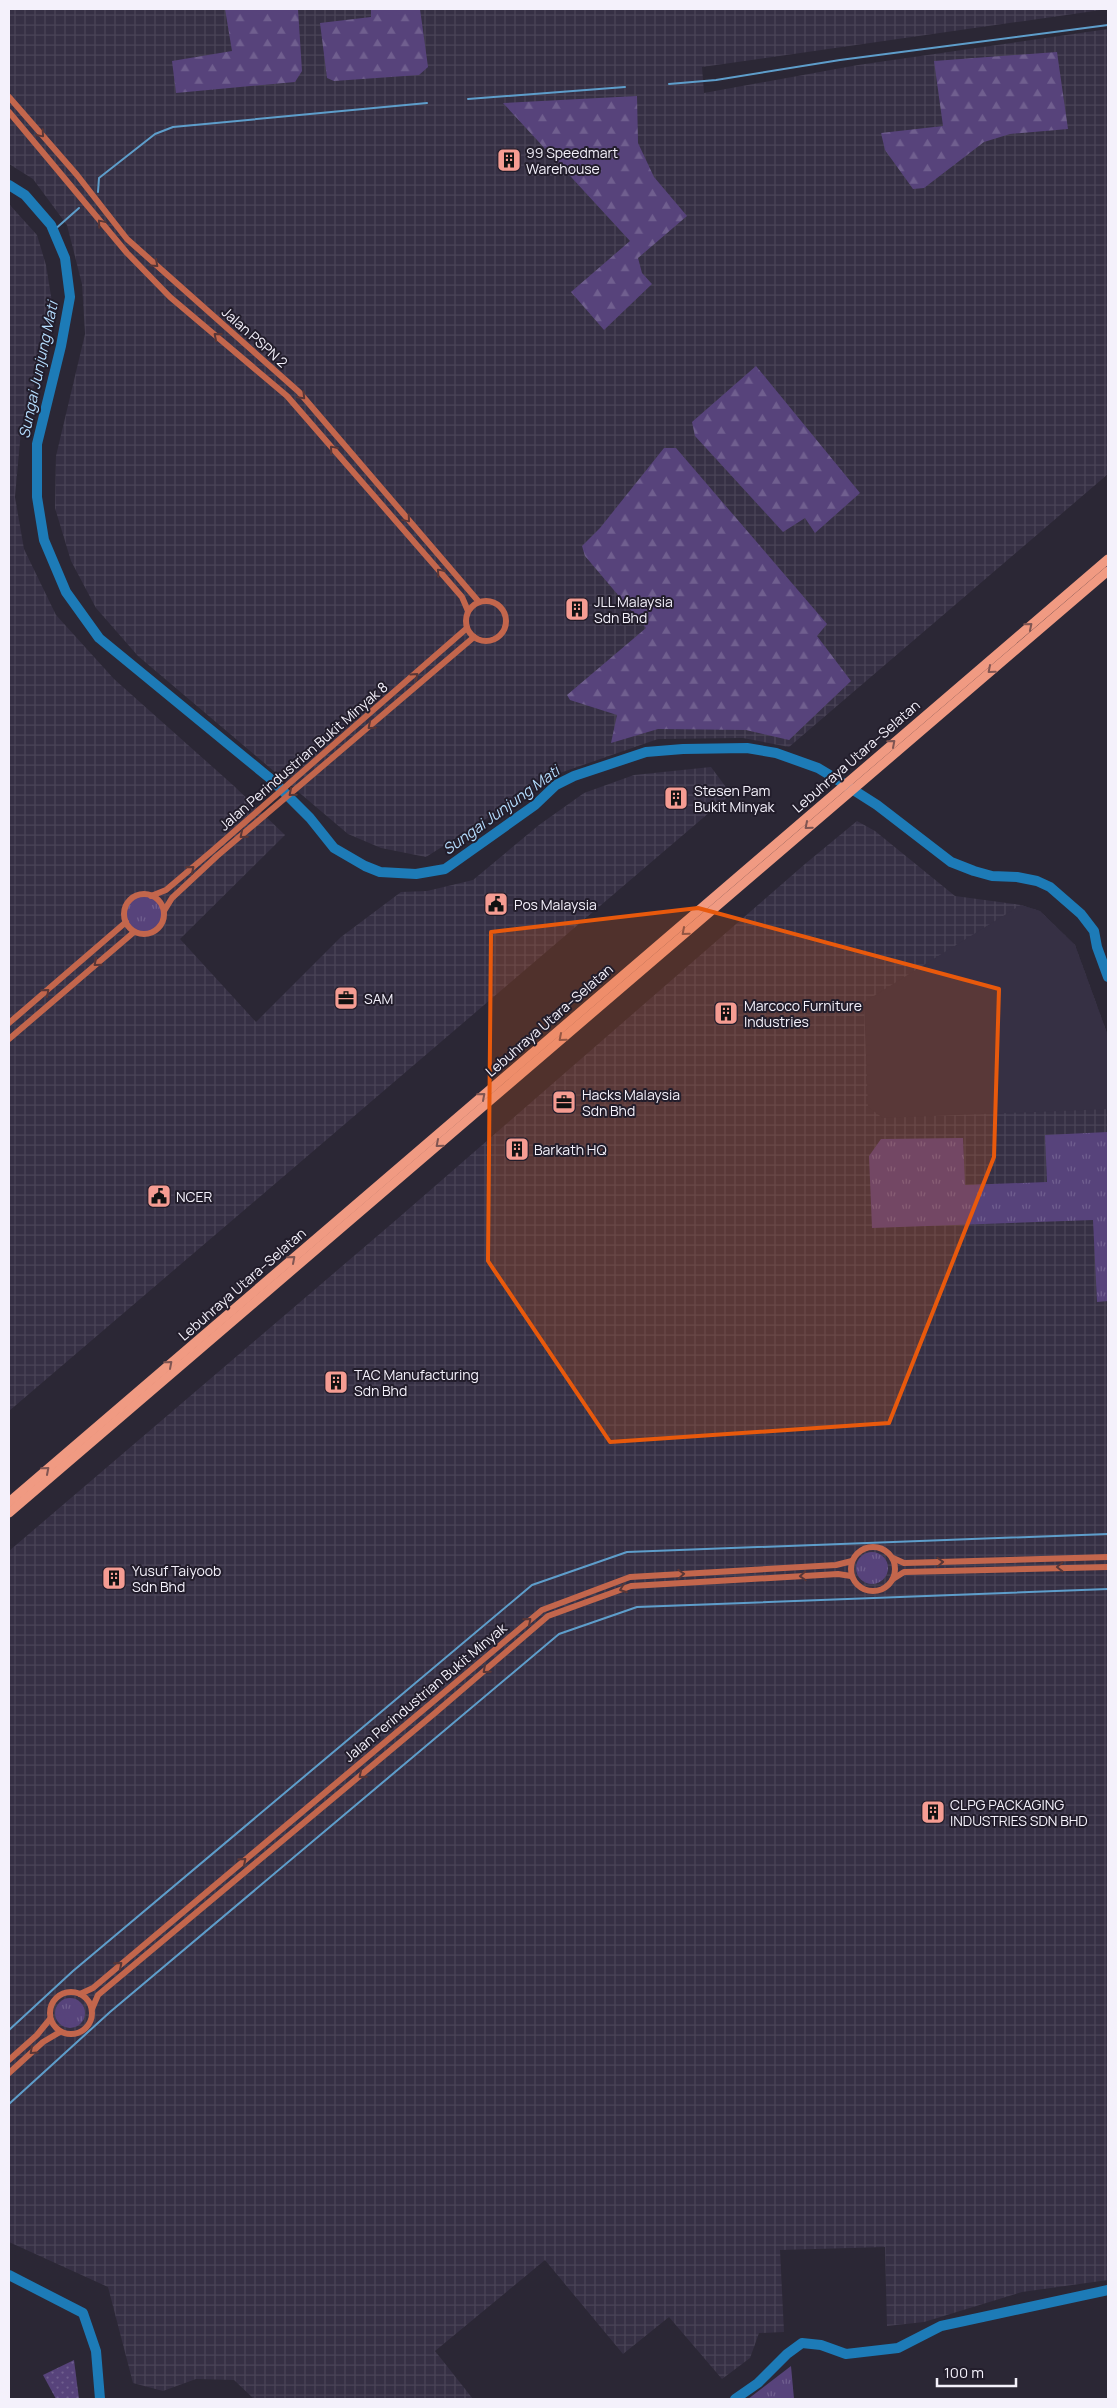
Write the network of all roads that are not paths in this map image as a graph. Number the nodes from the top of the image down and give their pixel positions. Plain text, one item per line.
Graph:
1 (9, 97) edge
2 (9, 112) edge
3 (1108, 559) edge
4 (1108, 571) edge
5 (479, 602) junction
6 (468, 611) junction
7 (467, 628) junction
8 (474, 637) junction
9 (858, 778) junction
10 (151, 896) junction
11 (164, 911) junction
12 (126, 922) junction
13 (134, 932) junction
14 (9, 1023) edge
15 (9, 1039) edge
16 (9, 1502) edge
17 (9, 1513) edge
18 (1108, 1557) edge
19 (892, 1558) junction
20 (852, 1561) junction
21 (1108, 1567) edge
22 (851, 1576) junction
23 (893, 1579) junction
24 (80, 1994) junction
25 (92, 2008) junction
26 (50, 2019) junction
27 (60, 2032) junction
28 (9, 2060) edge
29 (9, 2072) edge

1 -> 5 street, Jalan PSPN 2
6 -> 2 street, Jalan PSPN 2
9 -> 3 highway, Lebuhraya Utara–Selatan
4 -> 9 highway, Lebuhraya Utara–Selatan
5 - 6 street
5 - 8 street
6 - 7 street
7 - 8 street
10 -> 7 street, Jalan Perindustrian Bukit Minyak 8
8 -> 11 street, Jalan Perindustrian Bukit Minyak 8
16 -> 9 highway, Lebuhraya Utara–Selatan
9 -> 17 highway, Lebuhraya Utara–Selatan
10 - 11 street
10 - 12 street
11 - 13 street
12 - 13 street
14 -> 12 street
13 -> 15 street
19 -> 18 street
19 - 20 street
19 - 23 street
20 - 22 street
24 -> 20 street, Jalan Perindustrian Bukit Minyak
21 -> 23 street
22 - 23 street
22 -> 25 street, Jalan Perindustrian Bukit Minyak
24 - 25 street
24 - 26 street
25 - 27 street
26 - 27 street
26 - 28 street
27 -> 29 street

